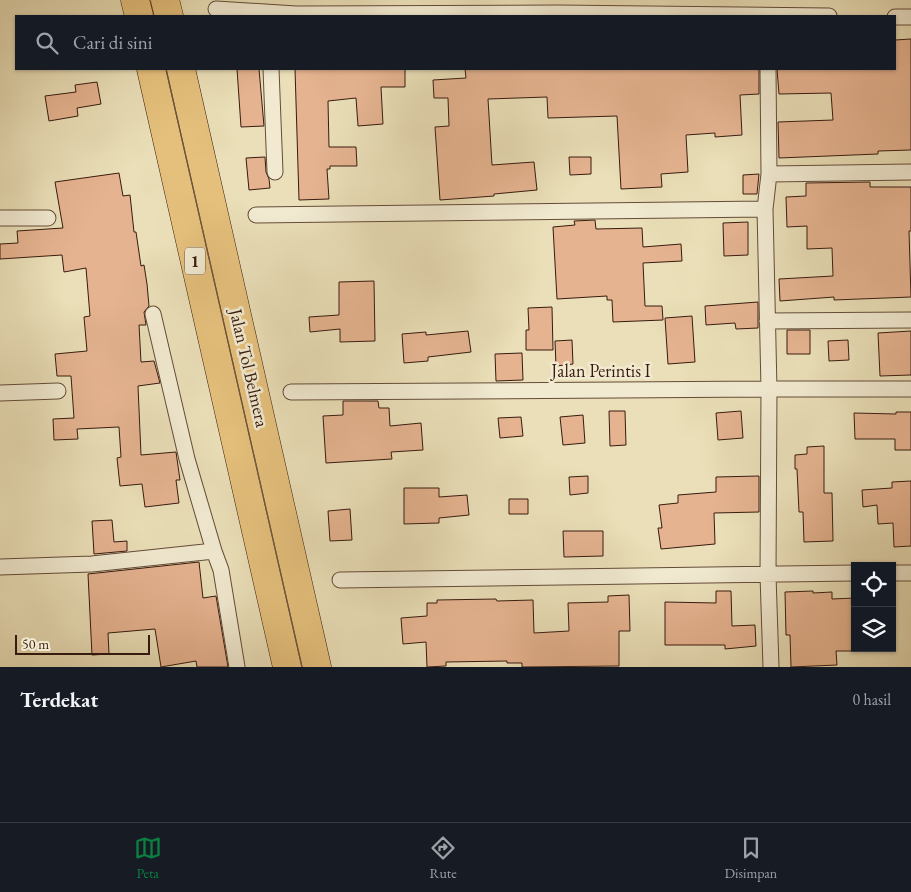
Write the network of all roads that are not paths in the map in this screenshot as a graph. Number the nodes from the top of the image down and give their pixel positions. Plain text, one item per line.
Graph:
1 (135, 0) edge
2 (165, 0) edge
3 (494, 6) edge
4 (558, 6) edge
5 (668, 6) edge
6 (216, 9) dead end
7 (269, 14) edge
8 (139, 15) edge
9 (169, 15) edge
10 (757, 15) edge
11 (896, 17) edge
12 (911, 17) edge
13 (151, 70) edge
14 (181, 70) edge
15 (271, 70) edge
16 (768, 70) edge
17 (275, 172) dead end
18 (911, 172) edge
19 (769, 174) junction
20 (765, 209) junction
21 (256, 215) dead end
22 (0, 218) edge
23 (48, 218) dead end
24 (152, 314) dead end
25 (911, 320) edge
26 (767, 321) junction
27 (769, 389) junction
28 (911, 389) edge
29 (58, 391) dead end
30 (291, 392) dead end
31 (0, 393) edge
32 (214, 551) junction
33 (0, 567) edge
34 (851, 573) edge
35 (896, 573) edge
36 (911, 573) edge
37 (768, 575) junction
38 (340, 580) dead end
39 (237, 667) edge
40 (286, 667) edge
41 (317, 667) edge
42 (771, 667) edge

1 - 8 highway
2 - 9 highway
3 - 4 street
3 - 7 street
4 - 5 street
5 - 10 street
6 - 7 street
11 - 12 street
13 - 40 highway, Jalan Tol Belmera / 1
14 - 41 highway, Jalan Tol Belmera / 1
15 - 17 street
16 - 19 street
18 - 19 street
19 - 20 street
20 - 21 street
20 - 26 street
22 - 23 street
24 - 32 street
25 - 26 street
26 - 27 street
27 - 28 street, Jalan Perintis I
27 - 30 street, Jalan Perintis I
27 - 37 street
29 - 31 street
32 - 33 street
32 - 39 street
34 - 37 street
35 - 36 street
37 - 38 street
37 - 42 street

